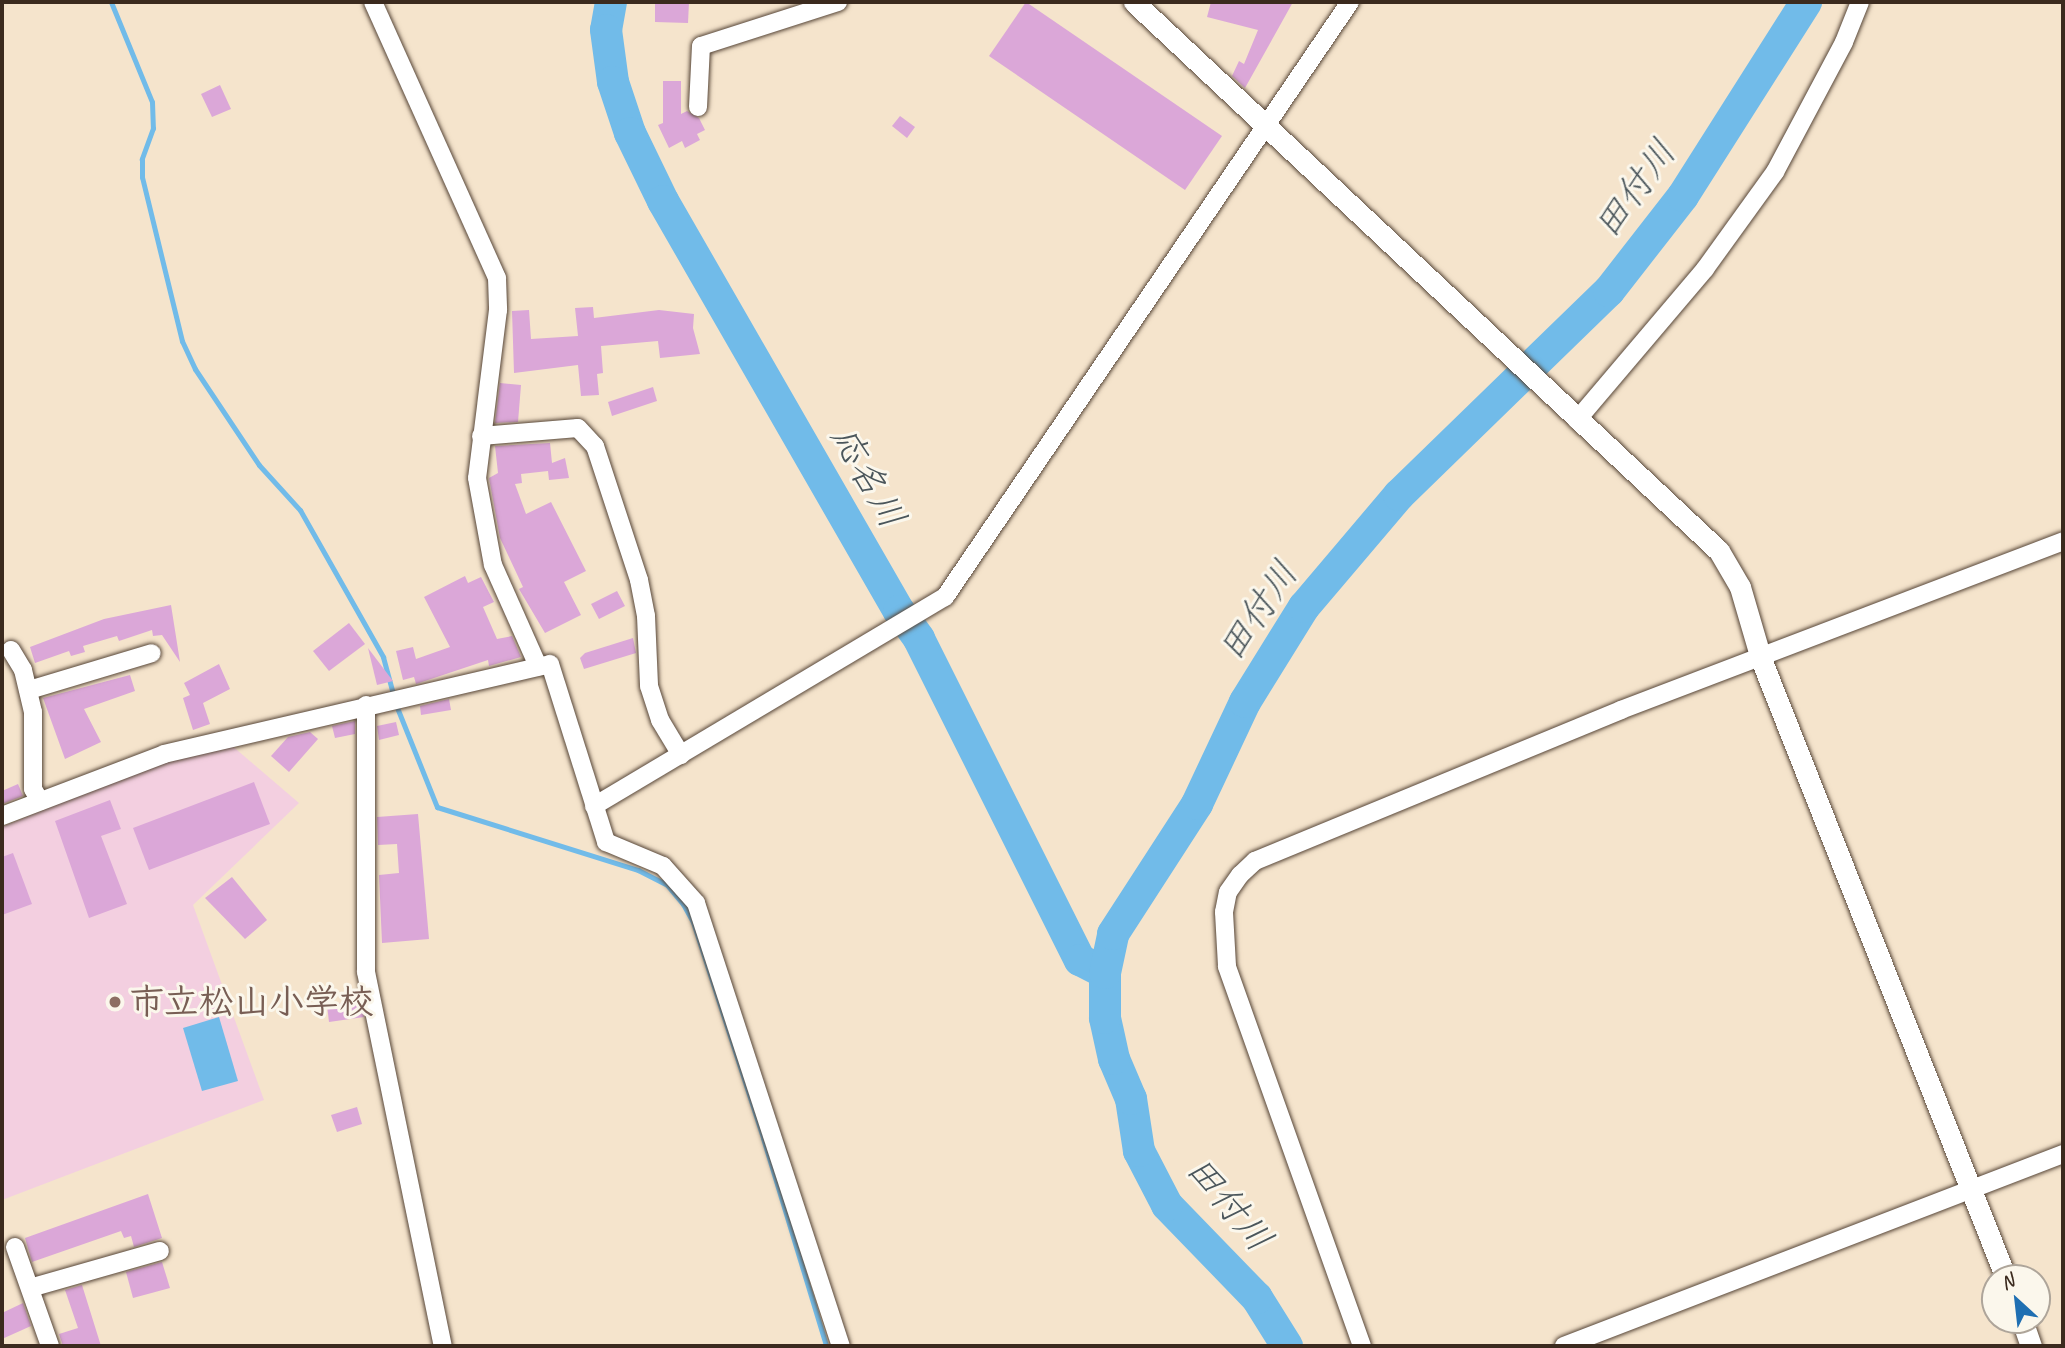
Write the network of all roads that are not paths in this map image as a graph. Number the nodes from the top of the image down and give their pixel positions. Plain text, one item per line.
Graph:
1 (373, 2) edge
2 (838, 2) edge
3 (1134, 2) edge
4 (1350, 2) edge
5 (1860, 2) edge
6 (698, 107) dead end
7 (1267, 130) junction
8 (1577, 419) junction
9 (481, 436) junction
10 (2063, 541) edge
11 (11, 650) dead end
12 (152, 653) dead end
13 (1760, 659) junction
14 (538, 666) junction
15 (29, 690) junction
16 (366, 705) junction
17 (681, 755) junction
18 (40, 801) junction
19 (594, 806) junction
20 (2, 816) edge
21 (2063, 1154) edge
22 (1973, 1189) junction
23 (15, 1247) dead end
24 (160, 1251) dead end
25 (2001, 1264) edge
26 (30, 1288) junction
27 (50, 1346) edge
28 (443, 1346) edge
29 (841, 1346) edge
30 (1362, 1346) edge
31 (1564, 1346) edge

1 - 9 street
2 - 6 street
3 - 7 street
4 - 7 street
5 - 8 street
7 - 8 street
7 - 17 street
8 - 13 street
9 - 14 street
9 - 17 street
10 - 13 street
11 - 15 street
12 - 15 street
13 - 22 street
13 - 30 street
14 - 16 street
14 - 19 street
15 - 18 street
16 - 18 street
16 - 28 street
17 - 19 street
18 - 20 street
19 - 29 street
21 - 22 street
22 - 25 street
22 - 31 street
23 - 26 street
24 - 26 street
26 - 27 street

